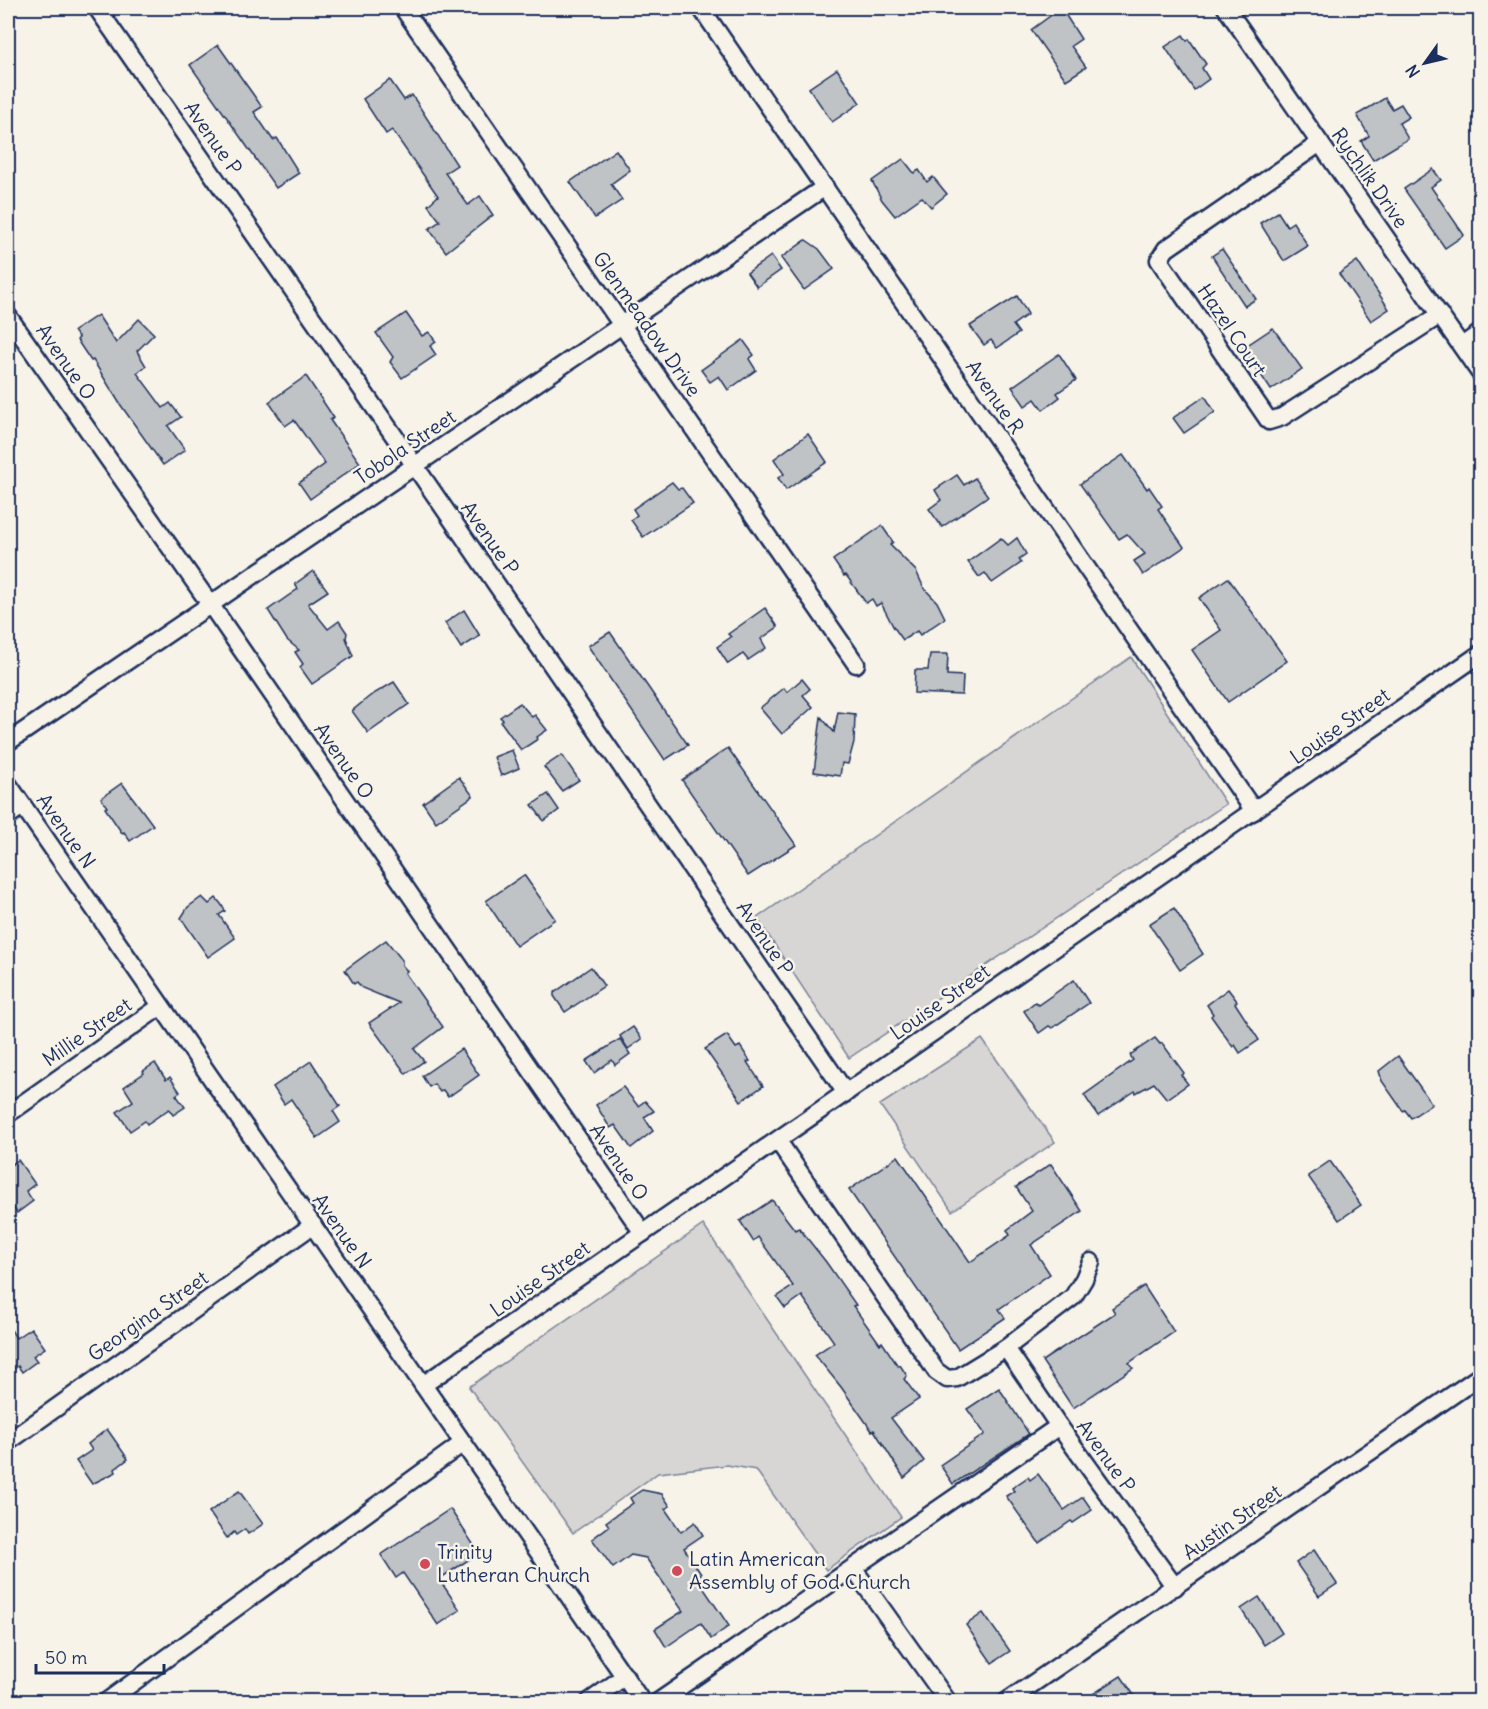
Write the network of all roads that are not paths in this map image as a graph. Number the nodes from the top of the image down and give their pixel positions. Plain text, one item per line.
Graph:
1 (97, 8) edge
2 (403, 8) edge
3 (701, 8) edge
4 (1226, 8) edge
5 (1320, 143) junction
6 (825, 187) junction
7 (1440, 315) junction
8 (8, 316) edge
9 (622, 325) junction
10 (1480, 333) edge
11 (1462, 346) junction
12 (1480, 373) edge
13 (415, 466) junction
14 (210, 604) junction
15 (1480, 654) edge
16 (856, 664) dead end
17 (8, 742) edge
18 (8, 784) edge
19 (22, 806) junction
20 (1254, 812) junction
21 (8, 816) edge
22 (161, 1006) junction
23 (846, 1093) junction
24 (8, 1114) edge
25 (778, 1141) junction
26 (313, 1226) junction
27 (643, 1233) junction
28 (1090, 1262) dead end
29 (1006, 1348) junction
30 (1480, 1376) edge
31 (423, 1385) junction
32 (1059, 1426) junction
33 (8, 1442) edge
34 (463, 1443) junction
35 (853, 1568) junction
36 (1174, 1587) junction
37 (625, 1676) junction
38 (106, 1701) edge
39 (589, 1701) edge
40 (642, 1701) edge
41 (658, 1701) edge
42 (948, 1701) edge
43 (1006, 1701) edge

1 - 13 street, Avenue P
2 - 9 street, Glenmeadow Drive
3 - 6 street, Avenue R
4 - 5 street, Rychlik Drive
5 - 7 street, Rychlik Drive
5 - 7 street, Hazel Court
6 - 9 street, Tobola Street
6 - 20 street, Avenue R
7 - 11 street, Rychlik Drive
8 - 14 street, Avenue O
9 - 13 street, Tobola Street
9 - 16 street, Glenmeadow Drive
10 - 11 street
11 - 12 street, Rychlik Drive
13 - 14 street, Tobola Street
13 - 23 street, Avenue P
14 - 17 street, Tobola Street
14 - 27 street, Avenue O
15 - 20 street, Louise Street
18 - 19 street, Avenue N
19 - 21 street
19 - 22 street, Avenue N
20 - 23 street, Louise Street
22 - 24 street, Millie Street
22 - 26 street, Avenue N
23 - 25 street, Louise Street
25 - 27 street, Louise Street
25 - 29 street
26 - 31 street, Avenue N
26 - 33 street, Georgina Street
27 - 31 street, Louise Street
28 - 29 street
29 - 32 street, Avenue P
30 - 36 street, Austin Street
31 - 34 street, Avenue N
32 - 35 street
32 - 36 street, Avenue P
34 - 37 street, Avenue N
34 - 38 street
35 - 41 street
35 - 42 street
36 - 43 street, Austin Street
37 - 39 street
37 - 40 street, Avenue N

